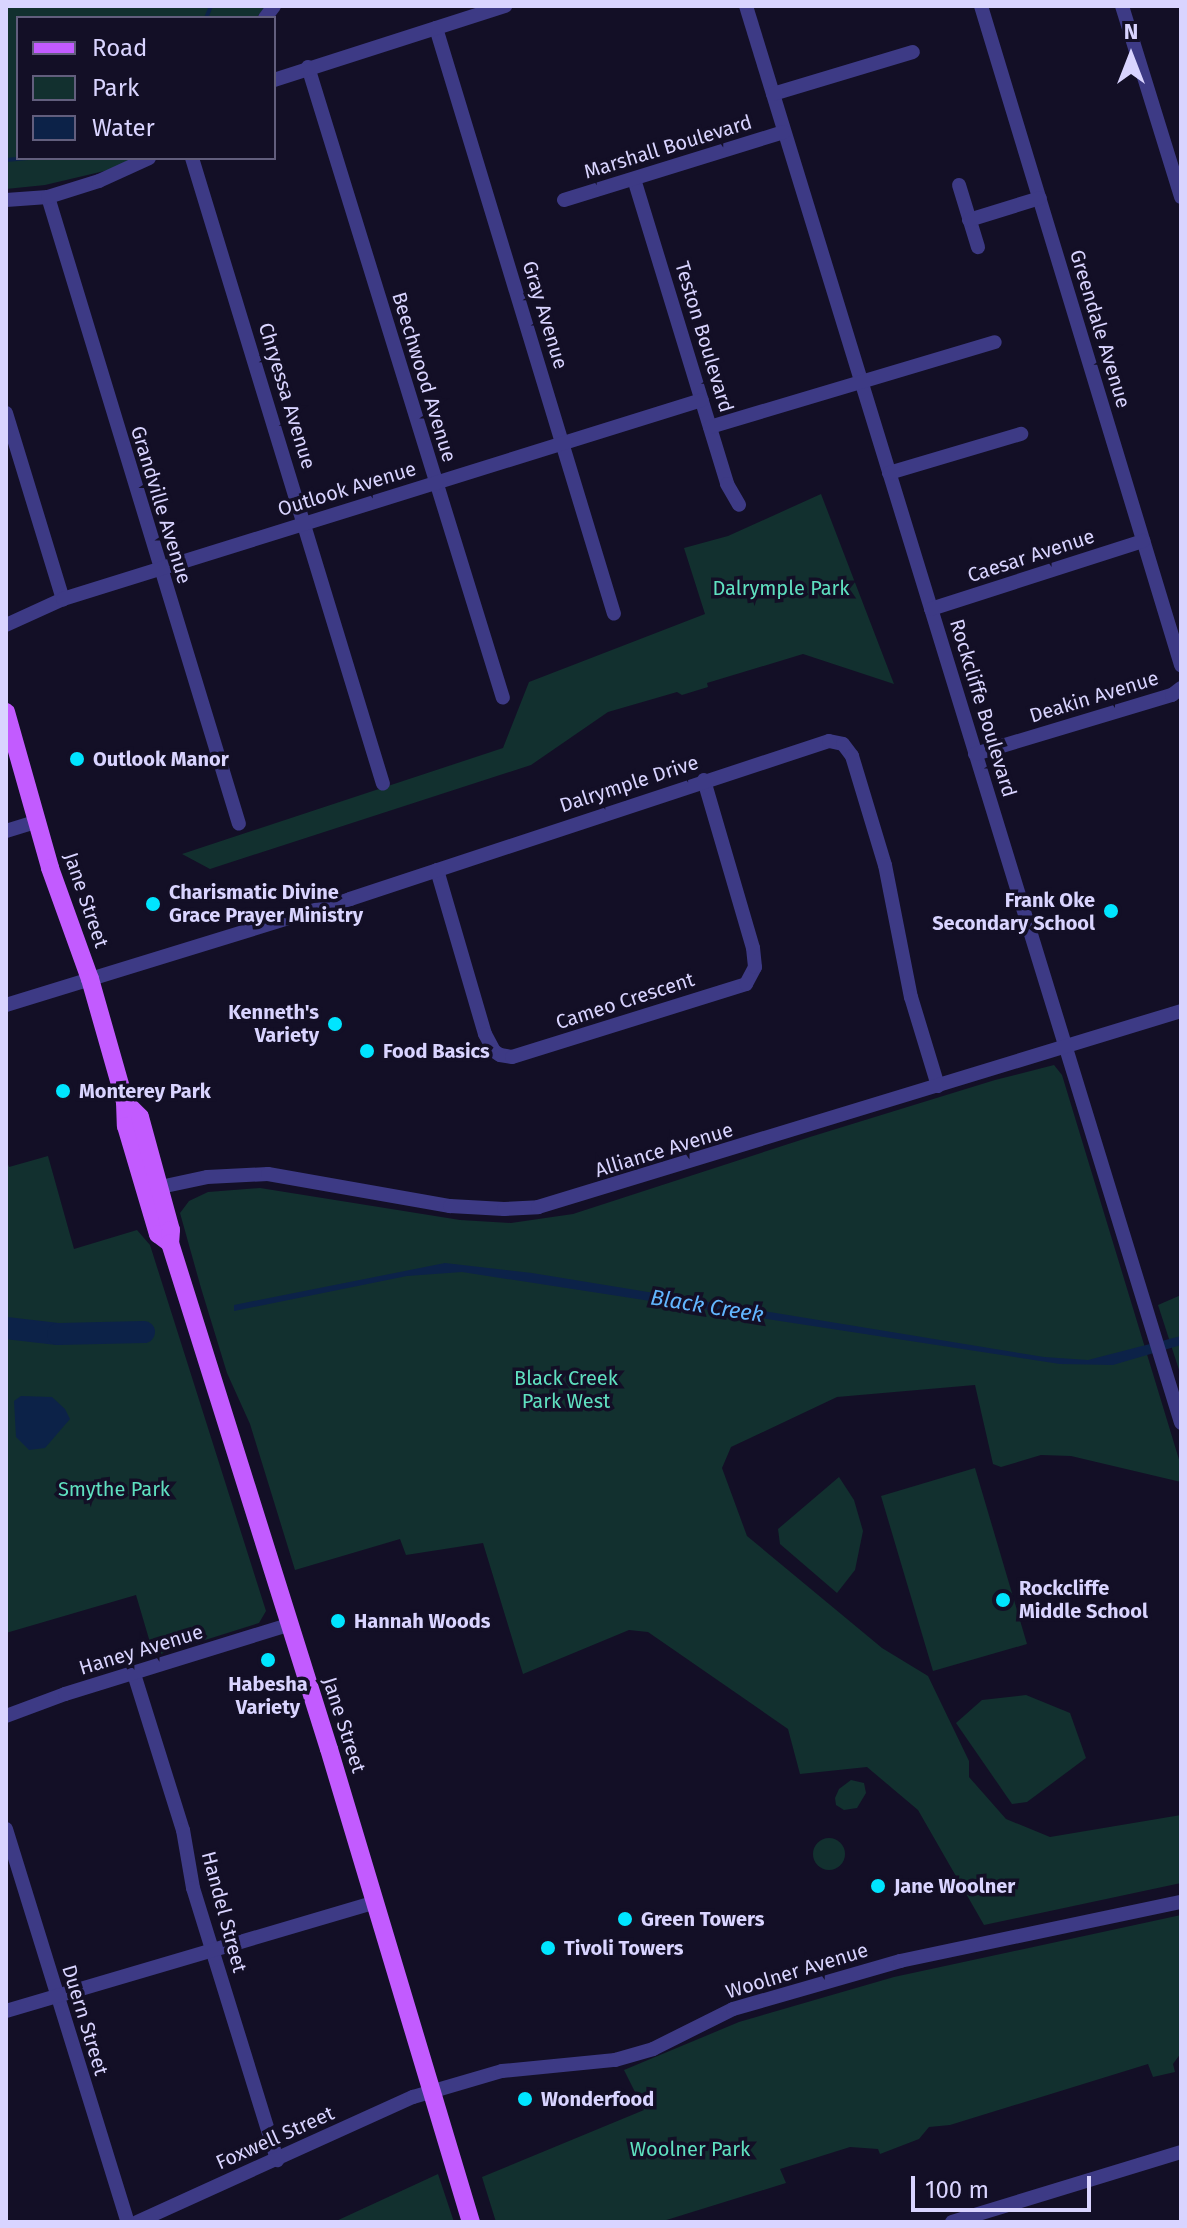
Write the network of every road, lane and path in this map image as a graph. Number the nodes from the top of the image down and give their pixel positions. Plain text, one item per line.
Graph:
1 (505, 6) edge
2 (746, 6) edge
3 (981, 6) edge
4 (1122, 6) edge
5 (436, 28) junction
6 (913, 52) dead end
7 (308, 67) junction
8 (276, 79) edge
9 (773, 94) junction
10 (784, 132) junction
11 (145, 160) edge
12 (193, 160) edge
13 (634, 179) junction
14 (959, 185) dead end
15 (48, 197) junction
16 (1181, 197) edge
17 (1040, 198) junction
18 (6, 200) edge
19 (564, 200) dead end
20 (969, 220) junction
21 (978, 247) dead end
22 (995, 342) dead end
23 (861, 381) junction
24 (702, 400) junction
25 (6, 413) edge
26 (710, 427) junction
27 (1021, 434) dead end
28 (562, 442) junction
29 (889, 473) junction
30 (435, 483) junction
31 (739, 505) dead end
32 (305, 523) junction
33 (1143, 541) junction
34 (159, 569) junction
35 (63, 599) junction
36 (931, 609) junction
37 (614, 614) dead end
38 (6, 625) edge
39 (1181, 665) edge
40 (1179, 690) edge
41 (503, 698) dead end
42 (6, 712) edge
43 (975, 754) junction
44 (704, 780) junction
45 (383, 784) dead end
46 (39, 821) junction
47 (239, 824) dead end
48 (6, 831) edge
49 (437, 870) junction
50 (90, 979) junction
51 (6, 1005) edge
52 (1181, 1011) edge
53 (1066, 1047) junction
54 (938, 1086) junction
55 (152, 1188) junction
56 (1178, 1404) edge
57 (1181, 1423) edge
58 (288, 1625) junction
59 (134, 1674) junction
60 (6, 1716) edge
61 (6, 1829) edge
62 (1181, 1902) edge
63 (374, 1903) junction
64 (214, 1952) junction
65 (57, 1999) junction
66 (6, 2011) edge
67 (431, 2093) junction
68 (1181, 2152) edge
69 (277, 2160) junction
70 (128, 2222) edge
71 (137, 2222) edge
72 (471, 2222) edge
73 (952, 2222) edge

1 - 5 street
2 - 9 street, Rockcliffe Boulevard
3 - 17 street, Greendale Avenue
4 - 16 street
5 - 7 street
5 - 28 street, Gray Avenue
6 - 9 street
7 - 8 street
7 - 30 street, Beechwood Avenue
9 - 10 street, Rockcliffe Boulevard
10 - 13 street, Marshall Boulevard
10 - 23 street, Rockcliffe Boulevard
11 - 15 street
12 - 32 street, Chryessa Avenue
13 - 19 street, Marshall Boulevard
13 - 24 street, Teston Boulevard
14 - 20 street
15 - 18 street
15 - 34 street, Grandville Avenue
17 - 20 street
17 - 33 street, Greendale Avenue
20 - 21 street
22 - 23 street
23 - 26 street
23 - 29 street, Rockcliffe Boulevard
24 - 26 street, Teston Boulevard
24 - 28 street, Outlook Avenue
25 - 35 street
26 - 31 street, Teston Boulevard
27 - 29 street
28 - 30 street, Outlook Avenue
28 - 37 street, Gray Avenue
29 - 36 street, Rockcliffe Boulevard
30 - 32 street, Outlook Avenue
30 - 41 street, Beechwood Avenue
32 - 34 street, Outlook Avenue
32 - 45 street, Chryessa Avenue
33 - 36 street, Caesar Avenue
33 - 39 street, Greendale Avenue
34 - 35 street, Outlook Avenue
34 - 47 street, Grandville Avenue
35 - 38 street, Outlook Avenue
36 - 43 street, Rockcliffe Boulevard
40 - 43 street, Deakin Avenue
42 - 46 main road, Jane Street
43 - 53 street, Rockcliffe Boulevard
44 - 49 street, Dalrymple Drive
44 - 49 street, Cameo Crescent
44 - 54 street, Dalrymple Drive
46 - 48 street
46 - 50 main road, Jane Street
49 - 50 street, Dalrymple Drive
50 - 51 street, Dalrymple Drive
50 - 55 main road, Jane Street
52 - 53 street, Alliance Avenue
53 - 54 street, Alliance Avenue
53 - 56 street, Rockcliffe Boulevard
54 - 55 street, Alliance Avenue
55 - 58 main road, Jane Street
56 - 57 street, Rockcliffe Boulevard
58 - 59 street, Haney Avenue
58 - 63 main road, Jane Street
59 - 60 street, Haney Avenue
59 - 64 street, Handel Street
61 - 65 street, Duern Street
62 - 67 street, Woolner Avenue
63 - 64 street
63 - 67 main road, Jane Street
64 - 65 street
64 - 69 street, Handel Street
65 - 66 street
65 - 70 street, Duern Street
67 - 69 street, Foxwell Street
67 - 72 main road, Jane Street
68 - 73 street
69 - 71 street, Foxwell Street

